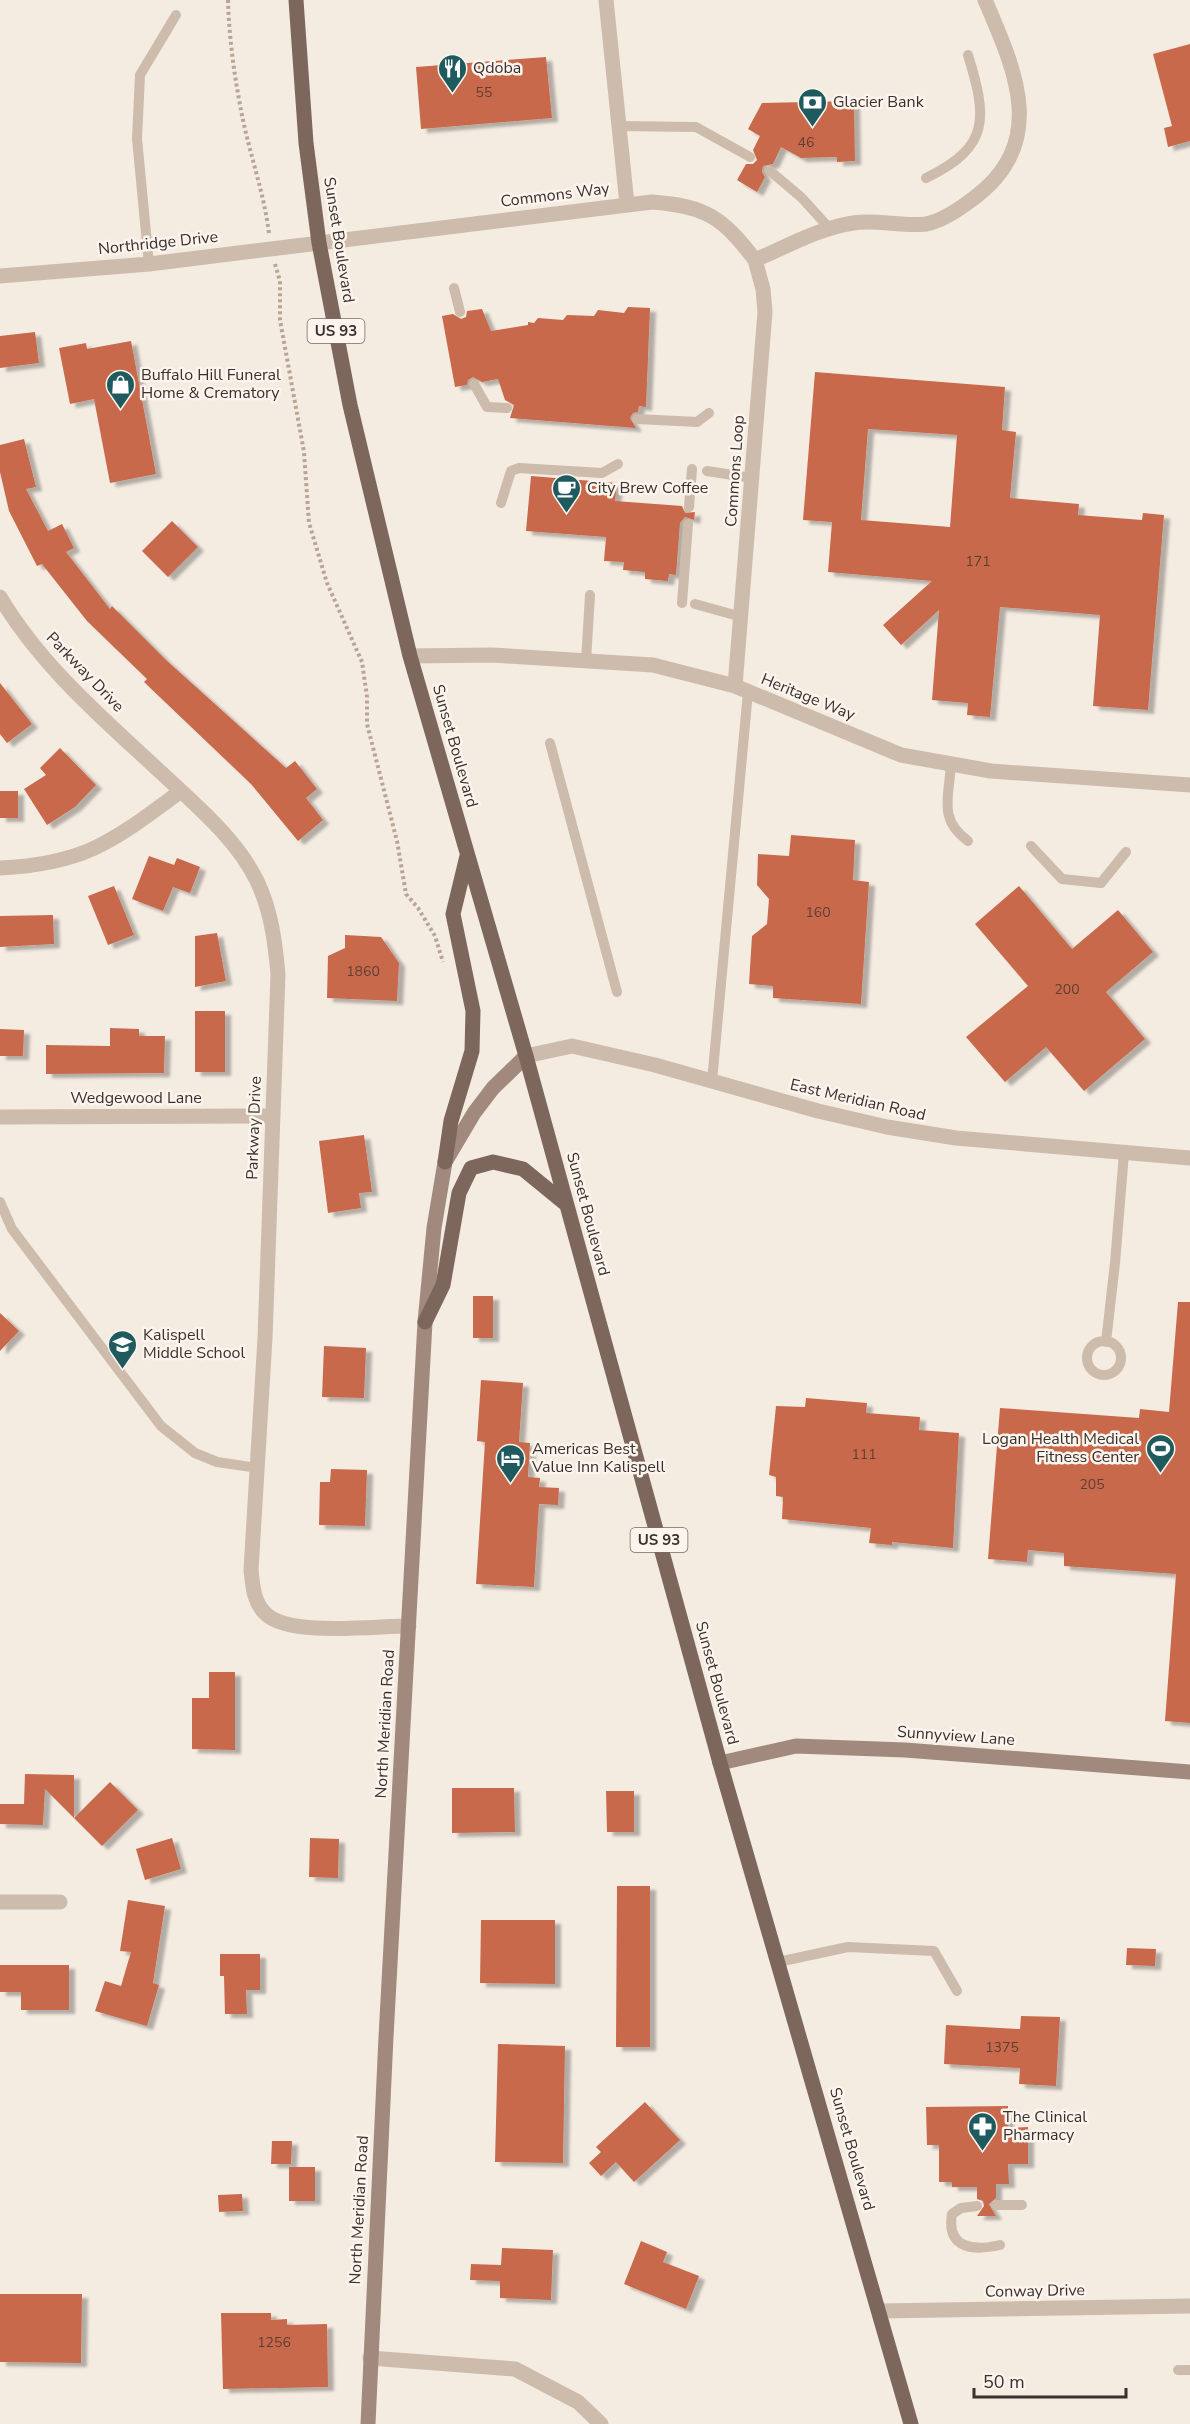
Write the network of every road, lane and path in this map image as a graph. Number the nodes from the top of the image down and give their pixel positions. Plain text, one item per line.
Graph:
1 (228, 0) edge
2 (296, 0) edge
3 (606, 0) edge
4 (985, 0) edge
5 (176, 15) dead end
6 (968, 56) dead end
7 (618, 126) junction
8 (750, 157) dead end
9 (769, 170) dead end
10 (926, 178) dead end
11 (627, 204) junction
12 (830, 229) junction
13 (319, 243) junction
14 (271, 249) junction
15 (755, 260) junction
16 (149, 264) junction
17 (0, 276) edge
18 (454, 288) dead end
19 (460, 312) dead end
20 (474, 384) dead end
21 (507, 408) dead end
22 (709, 413) dead end
23 (637, 419) dead end
24 (618, 464) dead end
25 (692, 469) dead end
26 (707, 471) dead end
27 (752, 478) junction
28 (501, 503) dead end
29 (689, 507) dead end
30 (688, 524) dead end
31 (590, 595) dead end
32 (0, 597) edge
33 (682, 603) dead end
34 (695, 604) dead end
35 (742, 617) junction
36 (410, 656) junction
37 (586, 660) junction
38 (742, 689) junction
39 (550, 743) dead end
40 (951, 764) junction
41 (1190, 785) edge
42 (181, 791) junction
43 (968, 841) dead end
44 (1031, 846) dead end
45 (1126, 852) dead end
46 (468, 853) junction
47 (0, 868) edge
48 (445, 967) dead end
49 (616, 992) dead end
50 (526, 1056) junction
51 (712, 1081) junction
52 (273, 1116) junction
53 (0, 1117) edge
54 (1124, 1153) junction
55 (1190, 1158) edge
56 (445, 1162) junction
57 (0, 1202) edge
58 (567, 1205) junction
59 (425, 1322) junction
60 (1106, 1342) dead end
61 (258, 1468) junction
62 (409, 1626) junction
63 (720, 1763) junction
64 (1190, 1772) edge
65 (0, 1902) edge
66 (60, 1902) dead end
67 (778, 1962) junction
68 (957, 1991) dead end
69 (977, 2205) dead end
70 (996, 2205) dead end
71 (1022, 2205) dead end
72 (1000, 2246) dead end
73 (1190, 2306) edge
74 (880, 2311) junction
75 (370, 2358) junction
76 (1178, 2370) dead end
77 (1190, 2370) edge
78 (368, 2424) edge
79 (601, 2424) edge
80 (911, 2424) edge

1 - 14 path
2 - 13 main road, Sunset Boulevard / US 93
3 - 7 street, Commons Way
4 - 12 street
5 - 16 lane
6 - 10 lane
7 - 8 lane
7 - 11 street, Commons Way
9 - 12 lane
11 - 13 street, Commons Way
11 - 15 street, Commons Loop
12 - 15 street
13 - 14 street, Northridge Drive
13 - 36 main road, Sunset Boulevard / US 93
14 - 16 street, Northridge Drive
14 - 48 path
15 - 27 street, Commons Loop
16 - 17 street, Northridge Drive
18 - 19 lane
20 - 21 lane
22 - 23 lane
24 - 28 lane
25 - 29 lane
26 - 27 lane
27 - 35 street, Commons Loop
30 - 33 lane
31 - 37 lane
32 - 42 street, Parkway Drive
34 - 35 lane
35 - 38 street, Commons Loop
36 - 37 street, Heritage Way
36 - 46 main road, Sunset Boulevard / US 93
37 - 38 street, Heritage Way
38 - 40 street, Heritage Way
38 - 51 lane
39 - 49 lane
40 - 41 street, Heritage Way
40 - 43 lane
42 - 47 street
42 - 52 street, Parkway Drive
44 - 45 lane
46 - 50 main road, Sunset Boulevard / US 93
46 - 56 main road
50 - 51 street, East Meridian Road
50 - 56 main road, North Meridian Road
50 - 58 main road, Sunset Boulevard / US 93
51 - 54 street, East Meridian Road
52 - 53 street, Wedgewood Lane
52 - 61 street, Parkway Drive
54 - 55 street, East Meridian Road
54 - 60 lane
56 - 59 main road, North Meridian Road
57 - 61 lane
58 - 59 main road
58 - 63 main road, Sunset Boulevard / US 93
59 - 62 main road, North Meridian Road
61 - 62 street, Parkway Drive
62 - 75 main road, North Meridian Road
63 - 64 main road, Sunnyview Lane
63 - 67 main road, Sunset Boulevard / US 93
65 - 66 street
67 - 68 lane
67 - 74 main road, Sunset Boulevard / US 93
69 - 72 lane
70 - 71 lane
73 - 74 street, Conway Drive
74 - 80 main road, Sunset Boulevard / US 93
75 - 78 main road, North Meridian Road
75 - 79 street
76 - 77 lane

